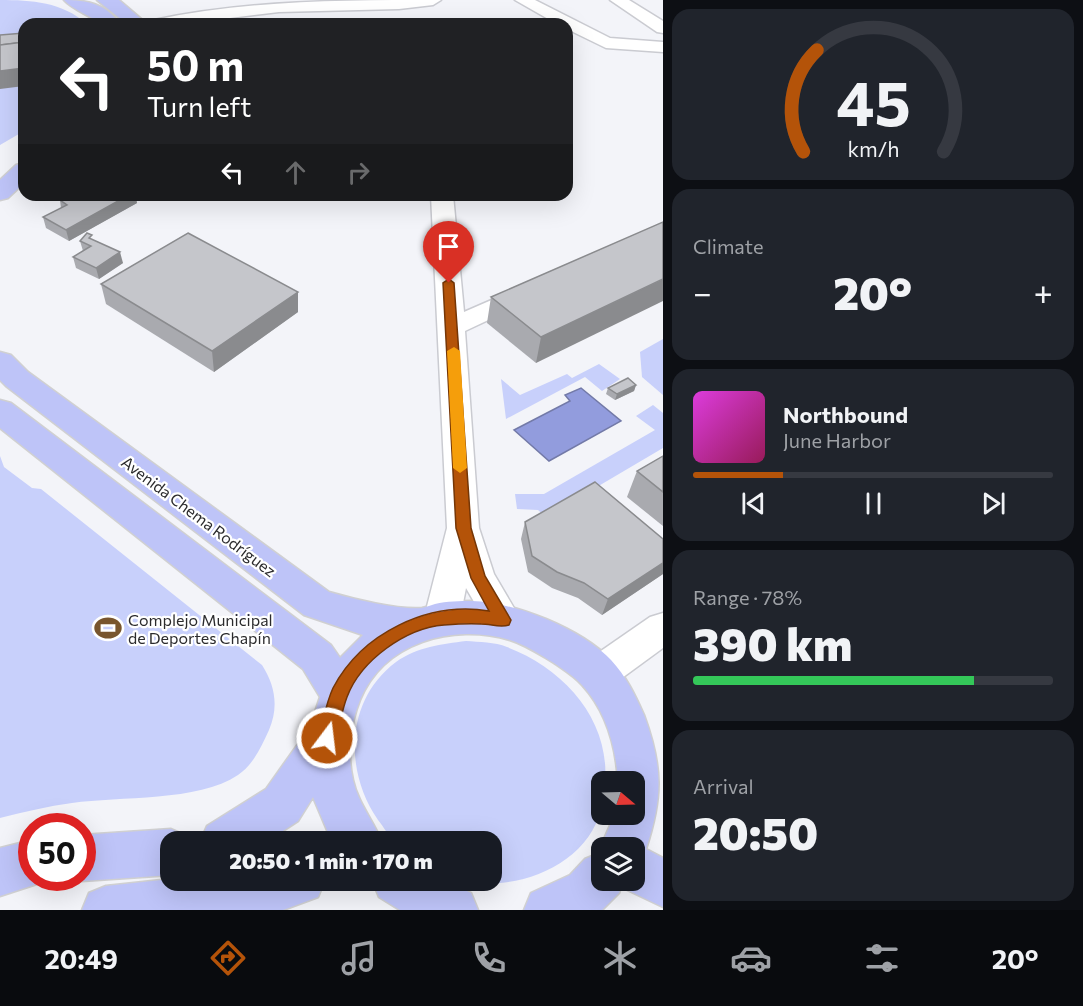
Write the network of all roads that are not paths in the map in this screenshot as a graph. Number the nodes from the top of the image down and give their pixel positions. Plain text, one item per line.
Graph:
1 (73, 0) edge
2 (106, 0) edge
3 (433, 0) edge
4 (523, 0) edge
5 (618, 0) edge
6 (104, 18) edge
7 (131, 18) edge
8 (190, 18) edge
9 (558, 18) edge
10 (573, 26) edge
11 (663, 28) edge
12 (663, 47) edge
13 (18, 151) edge
14 (0, 164) edge
15 (18, 176) edge
16 (0, 192) edge
17 (442, 201) edge
18 (547, 284) edge
19 (452, 327) junction
20 (0, 362) edge
21 (0, 411) edge
22 (463, 528) junction
23 (503, 620) junction
24 (430, 621) junction
25 (663, 628) edge
26 (598, 674) junction
27 (340, 692) junction
28 (327, 738) junction
29 (241, 831) edge
30 (352, 831) edge
31 (628, 837) edge
32 (160, 853) edge
33 (96, 857) edge
34 (18, 867) edge
35 (0, 872) edge
36 (645, 874) edge
37 (663, 884) edge
38 (591, 888) edge
39 (269, 891) edge
40 (413, 891) edge
41 (106, 910) edge
42 (454, 910) edge
43 (548, 910) edge

1 - 6 main road
2 - 7 main road
3 - 8 street
4 - 9 street
5 - 11 street
10 - 12 street
13 - 14 main road
15 - 16 main road
17 - 19 street
18 - 19 street
19 - 22 street
20 - 24 main road, Avenida Chema Rodríguez
21 - 27 main road
22 - 23 street
22 - 24 street
23 - 24 main road, Avenida Chema Rodríguez
23 - 26 main road, Avenida Chema Rodríguez
24 - 27 main road
25 - 26 street
26 - 31 main road, Avenida Chema Rodríguez
27 - 28 main road
28 - 29 main road
28 - 30 main road
32 - 33 main road
34 - 35 main road
36 - 37 main road
38 - 43 main road
39 - 41 main road
40 - 42 main road

